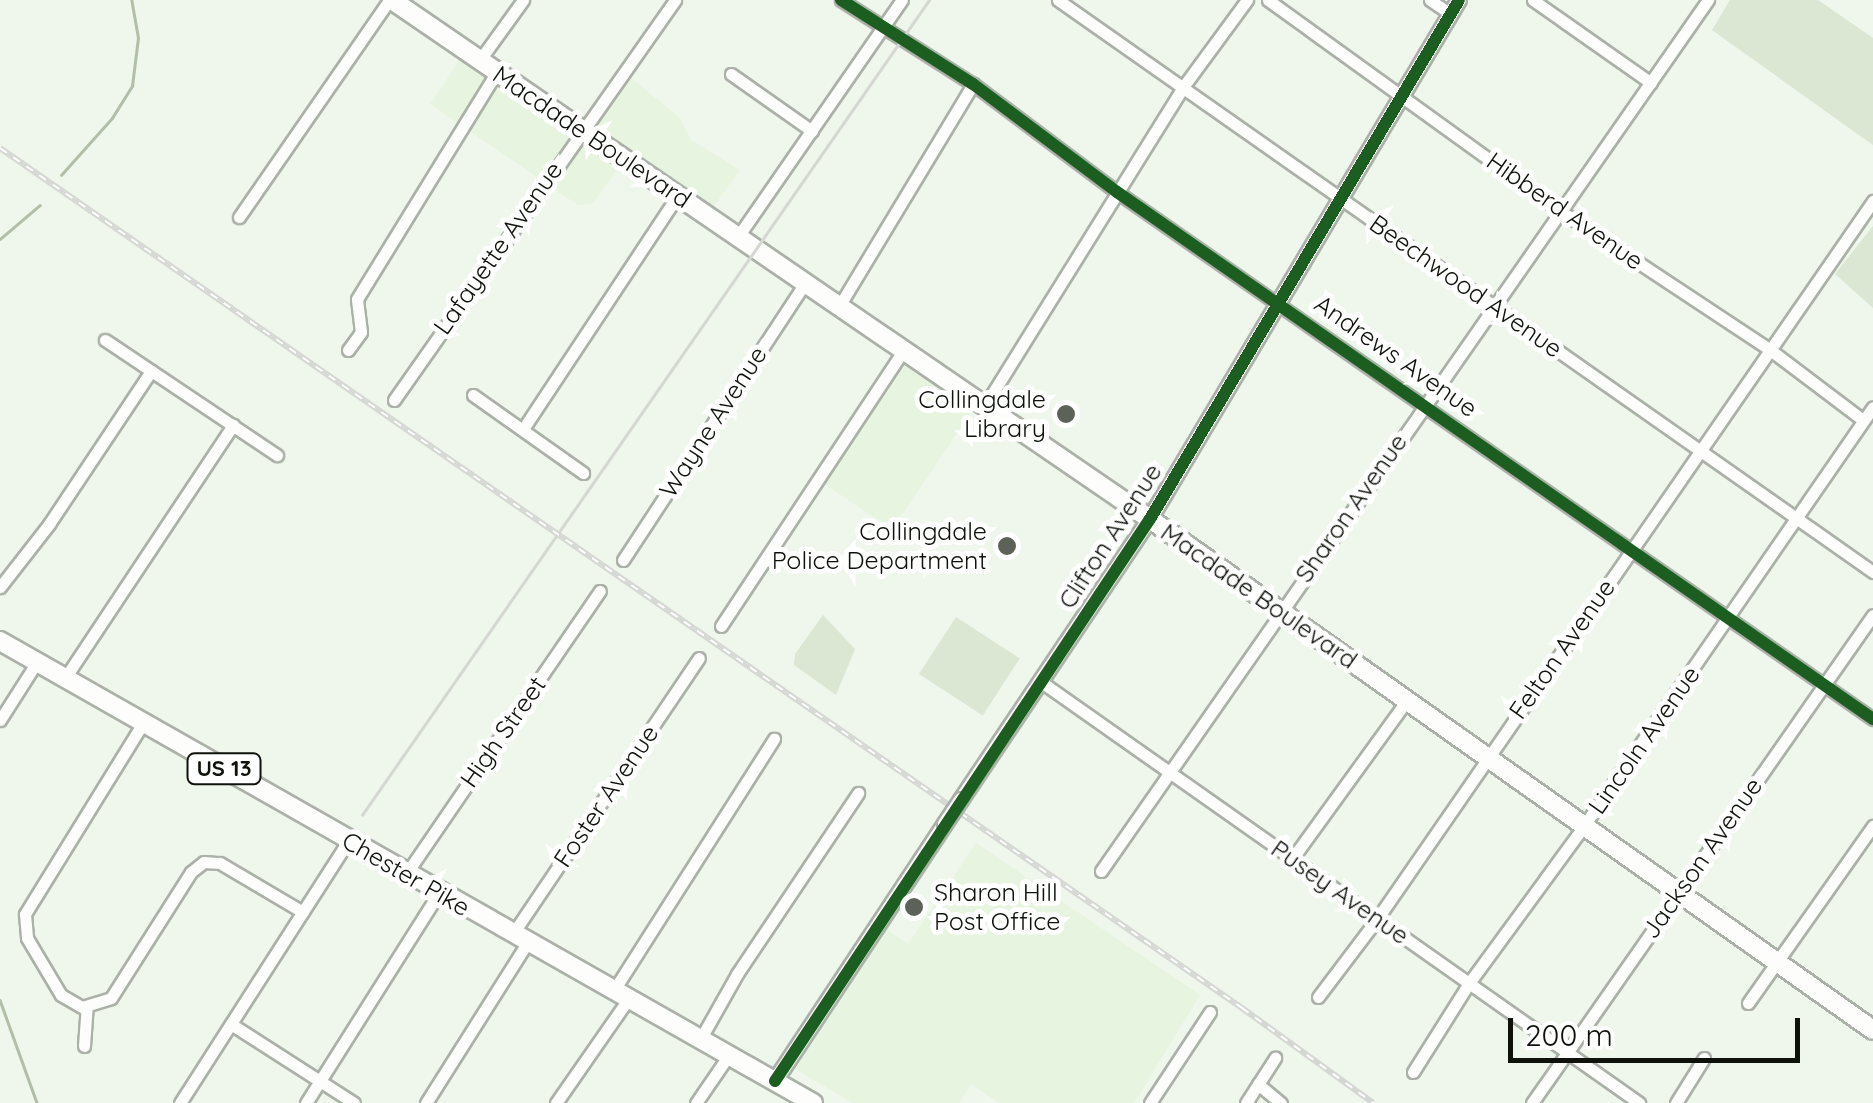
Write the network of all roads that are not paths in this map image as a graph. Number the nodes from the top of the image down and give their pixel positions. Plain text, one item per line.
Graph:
1 (390, 0) edge
2 (523, 0) edge
3 (675, 0) edge
4 (841, 0) edge
5 (902, 0) edge
6 (1058, 0) edge
7 (1247, 0) edge
8 (1268, 0) edge
9 (1430, 0) edge
10 (1458, 0) edge
11 (1533, 0) edge
12 (1708, 0) edge
13 (1451, 14) junction
14 (883, 26) junction
15 (479, 61) junction
16 (496, 73) junction
17 (731, 74) dead end
18 (1651, 83) junction
19 (973, 84) junction
20 (1182, 87) junction
21 (1405, 97) junction
22 (580, 130) junction
23 (812, 131) junction
24 (1117, 192) junction
25 (677, 196) junction
26 (1342, 199) junction
27 (1873, 201) edge
28 (1562, 212) junction
29 (239, 218) dead end
30 (739, 235) junction
31 (804, 284) junction
32 (1282, 305) junction
33 (1494, 306) junction
34 (838, 308) junction
35 (105, 340) dead end
36 (348, 350) dead end
37 (1769, 350) junction
38 (902, 352) junction
39 (151, 370) junction
40 (473, 395) dead end
41 (394, 400) dead end
42 (1425, 403) junction
43 (984, 407) junction
44 (1873, 407) edge
45 (1863, 420) junction
46 (232, 425) junction
47 (523, 430) junction
48 (1702, 452) junction
49 (277, 455) dead end
50 (583, 473) dead end
51 (1795, 517) junction
52 (1150, 520) junction
53 (1632, 549) junction
54 (623, 560) dead end
55 (1873, 572) edge
56 (0, 587) edge
57 (600, 592) dead end
58 (1279, 611) junction
59 (1873, 614) edge
60 (1731, 616) junction
61 (721, 626) dead end
62 (0, 641) edge
63 (699, 658) dead end
64 (37, 662) junction
65 (65, 678) junction
66 (1040, 681) junction
67 (1824, 682) junction
68 (1408, 700) junction
69 (1873, 718) edge
70 (0, 720) edge
71 (143, 723) junction
72 (774, 738) dead end
73 (1486, 757) junction
74 (1171, 772) junction
75 (858, 793) dead end
76 (1873, 826) edge
77 (1583, 827) junction
78 (348, 840) junction
79 (1292, 859) junction
80 (1101, 871) dead end
81 (406, 874) junction
82 (1679, 892) junction
83 (439, 893) junction
84 (302, 912) junction
85 (1377, 919) junction
86 (520, 939) junction
87 (1777, 961) junction
88 (1468, 983) junction
89 (622, 994) junction
90 (1318, 996) dead end
91 (1748, 1002) dead end
92 (87, 1007) junction
93 (1210, 1012) dead end
94 (230, 1024) junction
95 (1873, 1029) edge
96 (700, 1038) junction
97 (84, 1046) dead end
98 (1566, 1052) junction
99 (730, 1055) junction
100 (1275, 1058) dead end
101 (1704, 1058) dead end
102 (1413, 1072) dead end
103 (775, 1080) junction
104 (320, 1081) junction
105 (1258, 1084) junction
106 (180, 1103) edge
107 (306, 1103) edge
108 (354, 1103) edge
109 (426, 1103) edge
110 (556, 1103) edge
111 (696, 1103) edge
112 (814, 1103) edge
113 (1150, 1103) edge
114 (1246, 1103) edge
115 (1281, 1103) edge
116 (1532, 1103) edge
117 (1640, 1103) edge
118 (1676, 1103) edge

1 - 15 main road, Macdade Boulevard
1 - 29 street
2 - 15 street
3 - 22 street, Lafayette Avenue
4 - 14 street, Andrews Avenue
5 - 14 street
6 - 20 street, Beechwood Avenue
7 - 20 street
8 - 21 street, Hibberd Avenue
9 - 13 street
10 - 13 street, Clifton Avenue
11 - 18 street
12 - 18 street, Sharon Avenue
13 - 21 street, Clifton Avenue
14 - 19 street, Andrews Avenue
14 - 23 street
15 - 16 main road, Macdade Boulevard
16 - 22 main road, Macdade Boulevard
16 - 36 street
17 - 23 street
18 - 28 street, Sharon Avenue
19 - 24 street, Andrews Avenue
19 - 34 street
20 - 24 street
20 - 26 street, Beechwood Avenue
21 - 26 street, Clifton Avenue
21 - 28 street, Hibberd Avenue
22 - 25 main road, Macdade Boulevard
22 - 41 street, Lafayette Avenue
23 - 30 street
24 - 32 street, Andrews Avenue
24 - 43 street
25 - 30 main road, Macdade Boulevard
25 - 47 street
26 - 32 street, Clifton Avenue
26 - 33 street, Beechwood Avenue
27 - 37 street, Felton Avenue
28 - 33 street, Sharon Avenue
28 - 37 street, Hibberd Avenue
30 - 31 main road, Macdade Boulevard
31 - 34 main road, Macdade Boulevard
31 - 54 street, Wayne Avenue
32 - 42 street, Andrews Avenue
32 - 52 street, Clifton Avenue
33 - 42 street, Sharon Avenue
33 - 48 street, Beechwood Avenue
34 - 38 main road, Macdade Boulevard
35 - 39 street
37 - 45 street, Hibberd Avenue
37 - 48 street, Felton Avenue
38 - 43 main road, Macdade Boulevard
38 - 61 street
39 - 46 street
39 - 56 street
40 - 47 street
42 - 53 street, Andrews Avenue
42 - 58 street, Sharon Avenue
43 - 52 main road, Macdade Boulevard
44 - 45 street, Lincoln Avenue
45 - 51 street, Lincoln Avenue
46 - 49 street
46 - 65 street
47 - 50 street
48 - 51 street, Beechwood Avenue
48 - 53 street, Felton Avenue
51 - 55 street, Beechwood Avenue
51 - 60 street, Lincoln Avenue
52 - 58 main road, Macdade Boulevard
52 - 66 street, Clifton Avenue
53 - 60 street, Andrews Avenue
53 - 73 street, Felton Avenue
57 - 81 street, High Street
58 - 68 main road, Macdade Boulevard
58 - 74 street, Sharon Avenue
59 - 67 street, Jackson Avenue
60 - 67 street, Andrews Avenue
60 - 77 street, Lincoln Avenue
62 - 64 main road, Chester Pike / US 13
63 - 86 street, Foster Avenue
64 - 65 main road, Chester Pike / US 13
64 - 70 street
65 - 71 main road, Chester Pike / US 13
66 - 74 street, Pusey Avenue
66 - 103 street, Clifton Avenue, bridge
67 - 69 street, Andrews Avenue
67 - 82 street, Jackson Avenue
68 - 73 main road, Macdade Boulevard
68 - 79 street
71 - 78 main road, Chester Pike / US 13
71 - 92 street
72 - 89 street
73 - 77 main road, Macdade Boulevard
73 - 85 street, Felton Avenue
74 - 79 street, Pusey Avenue
74 - 80 street, Sharon Avenue
75 - 96 street
76 - 87 street
77 - 82 main road, Macdade Boulevard
77 - 88 street, Lincoln Avenue
78 - 81 main road, Chester Pike / US 13
78 - 84 street
79 - 85 street, Pusey Avenue
81 - 83 main road, Chester Pike / US 13
82 - 87 main road, Macdade Boulevard
82 - 98 street, Jackson Avenue
83 - 86 main road, Chester Pike / US 13
83 - 104 street
84 - 92 street
84 - 94 street
85 - 88 street, Pusey Avenue
85 - 90 street, Felton Avenue
86 - 89 main road, Chester Pike / US 13
86 - 109 street, Foster Avenue
87 - 91 street
87 - 95 main road, Macdade Boulevard
88 - 98 street, Pusey Avenue
88 - 102 street, Lincoln Avenue
89 - 96 main road, Chester Pike / US 13
89 - 110 street
92 - 97 street
93 - 113 street
94 - 104 street
94 - 106 street
96 - 99 main road, Chester Pike / US 13
98 - 116 street, Jackson Avenue
98 - 117 street, Pusey Avenue
99 - 103 main road, Chester Pike / US 13
99 - 111 street
100 - 105 street
101 - 118 street
103 - 112 main road, Chester Pike / US 13
104 - 107 street
104 - 108 street
105 - 114 street
105 - 115 street

